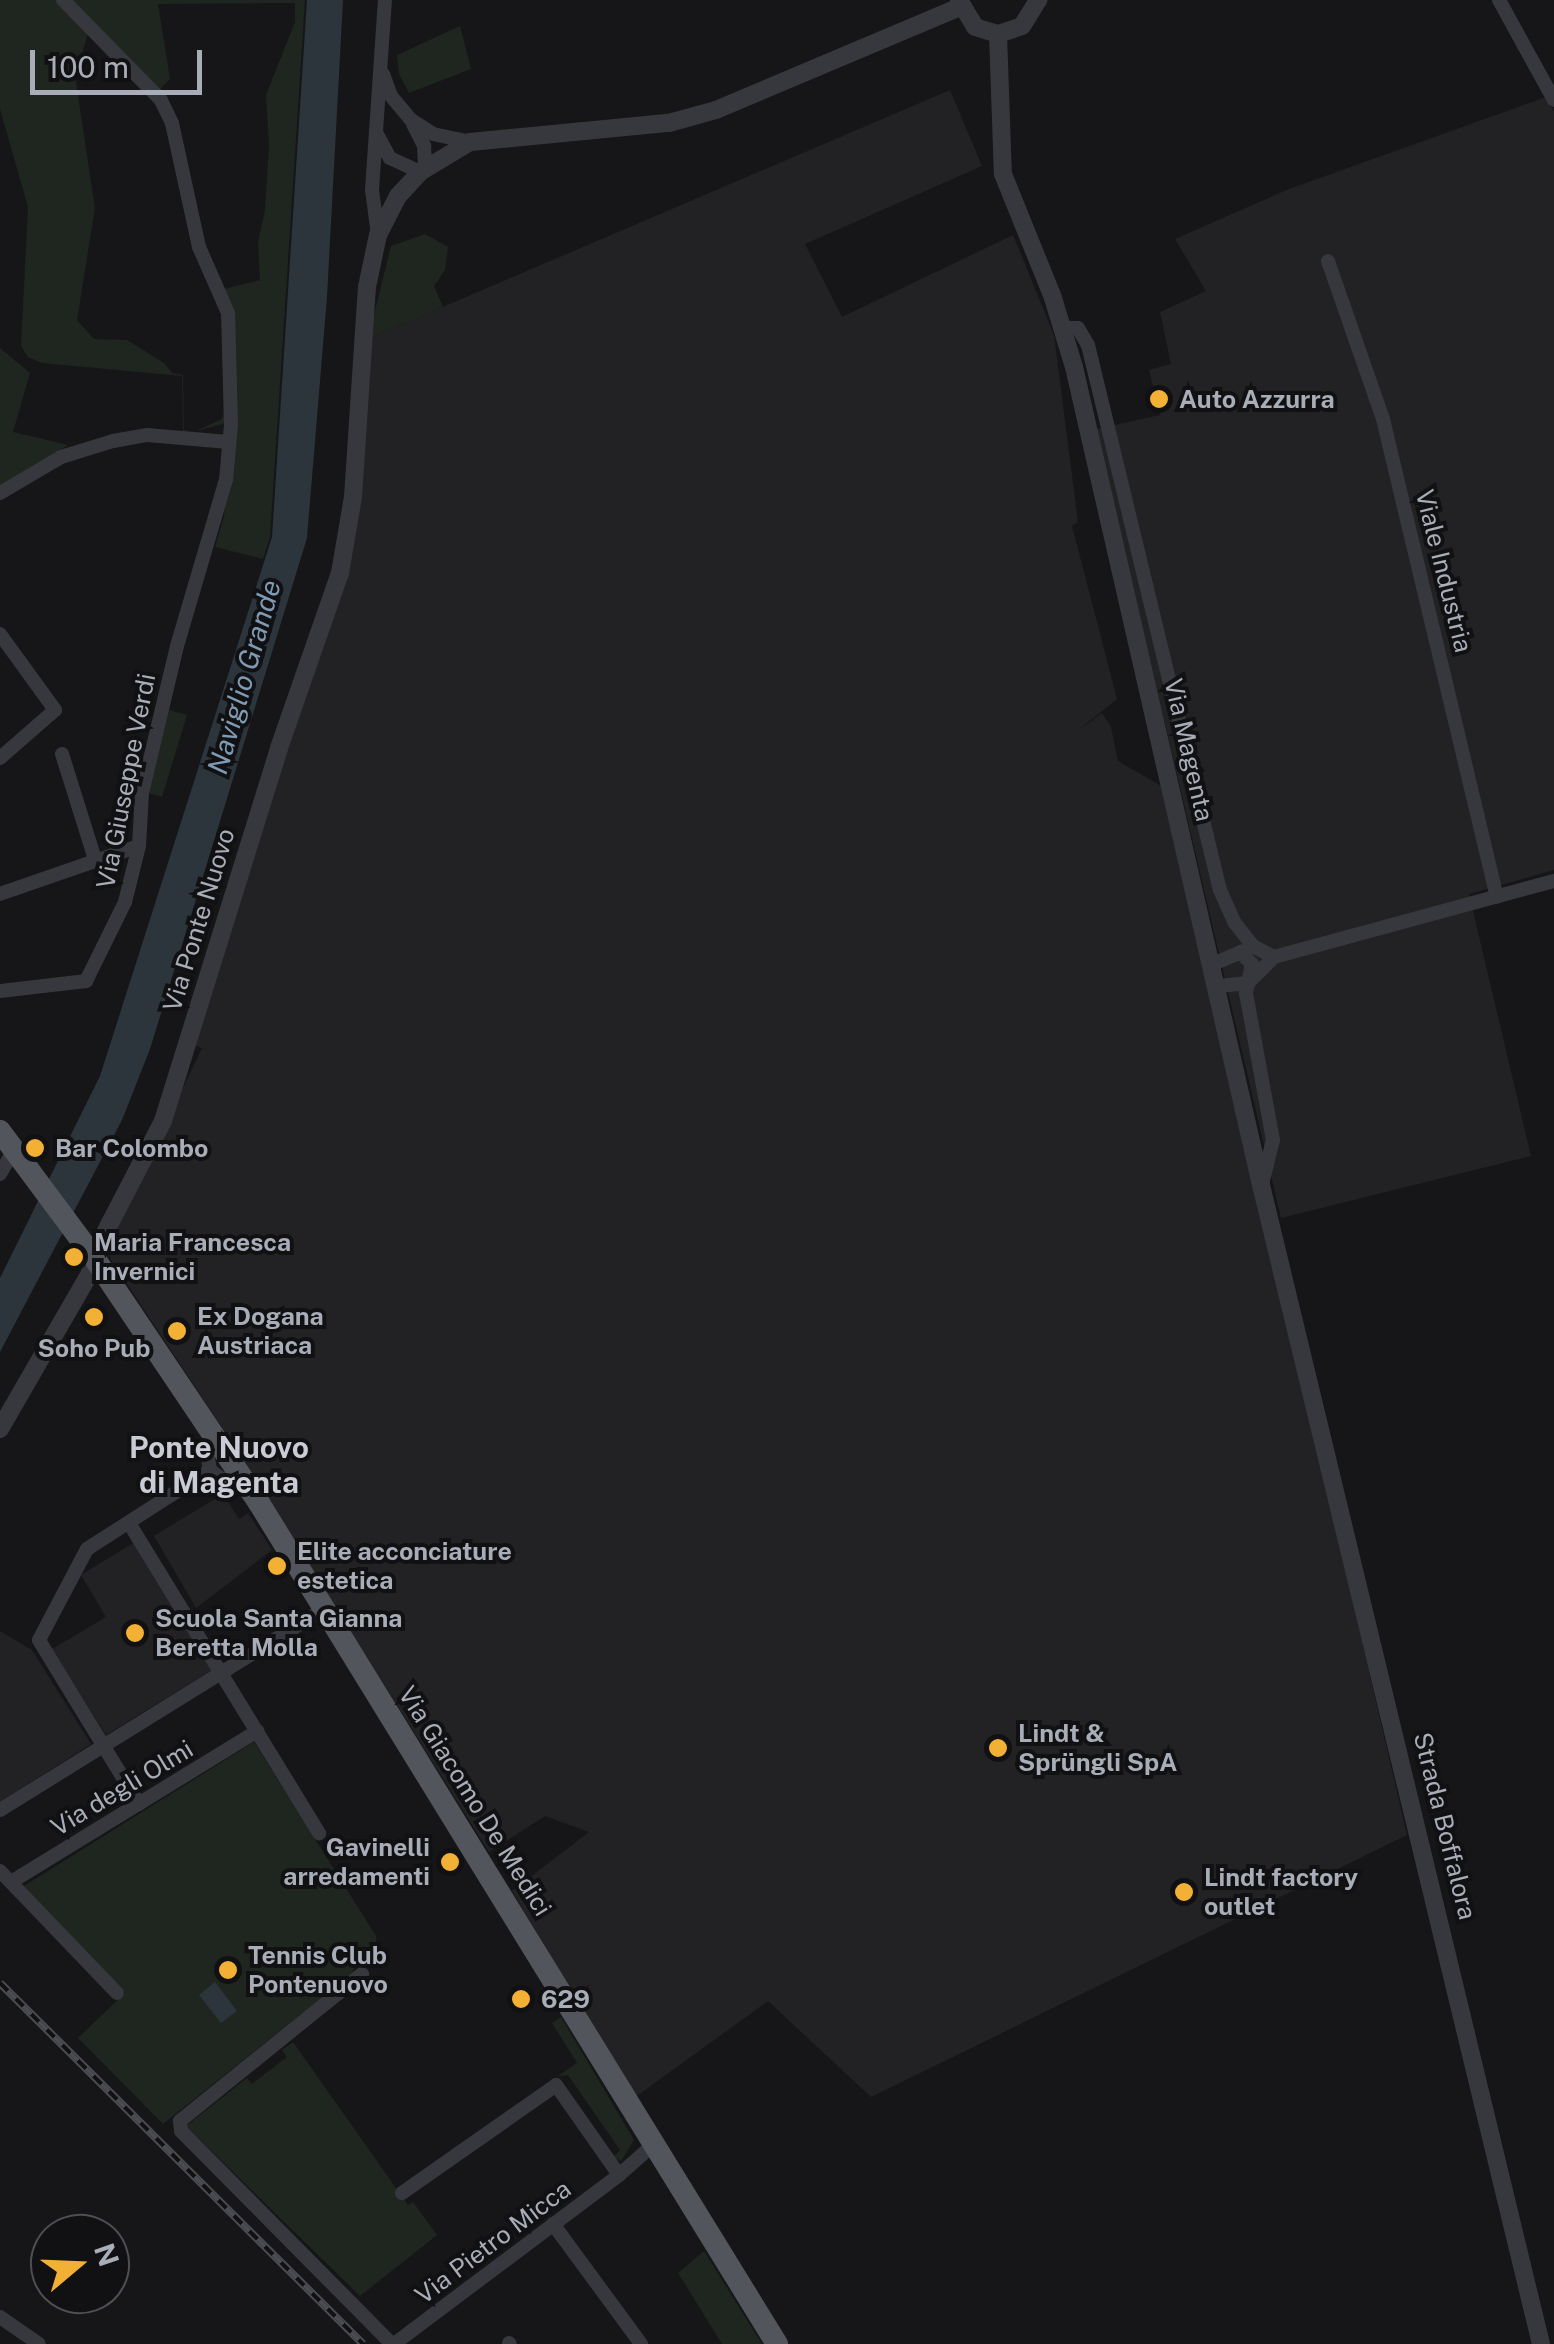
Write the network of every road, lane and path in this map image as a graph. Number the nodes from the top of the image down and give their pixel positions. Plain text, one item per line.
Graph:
1 (63, 0) edge
2 (385, 0) edge
3 (1038, 0) edge
4 (1499, 0) edge
5 (960, 3) edge
6 (998, 34) junction
7 (380, 68) junction
8 (1554, 100) edge
9 (410, 119) junction
10 (375, 124) junction
11 (470, 142) junction
12 (422, 170) junction
13 (378, 235) junction
14 (1328, 262) dead end
15 (1064, 328) junction
16 (229, 442) junction
17 (0, 493) edge
18 (0, 634) edge
19 (62, 754) dead end
20 (0, 758) edge
21 (139, 846) junction
22 (95, 859) junction
23 (1554, 882) edge
24 (1, 890) edge
25 (1497, 897) junction
26 (1247, 949) junction
27 (1274, 958) junction
28 (1213, 964) junction
29 (1248, 982) junction
30 (1218, 986) junction
31 (0, 991) edge
32 (7, 1140) edge
33 (0, 1174) edge
34 (1262, 1185) junction
35 (88, 1249) junction
36 (1296, 1322) joint
37 (0, 1429) edge
38 (216, 1438) junction
39 (210, 1470) junction
40 (241, 1476) junction
41 (129, 1524) junction
42 (324, 1609) junction
43 (222, 1673) junction
44 (257, 1731) junction
45 (101, 1747) junction
46 (139, 1804) junction
47 (0, 1810) edge
48 (318, 1833) dead end
49 (5, 1877) edge
50 (362, 1974) dead end
51 (116, 1993) dead end
52 (652, 2145) junction
53 (619, 2176) junction
54 (402, 2194) dead end
55 (553, 2224) junction
56 (0, 2317) edge
57 (39, 2344) edge
58 (393, 2344) edge
59 (639, 2344) edge
60 (776, 2344) edge
61 (1541, 2344) edge

1 - 16 street, Via Giuseppe Verdi
2 - 7 street, Via Ponte Nuovo
3 - 6 street
4 - 8 street
5 - 6 street
5 - 11 street
6 - 15 street, Via Magenta
7 - 9 street
7 - 10 street, Via Ponte Nuovo
9 - 11 street
9 - 12 street
10 - 12 street
10 - 13 street, Via Ponte Nuovo
11 - 12 street, Via Ponte Nuovo
12 - 13 street, Via Ponte Nuovo
13 - 35 street, Via Ponte Nuovo
14 - 25 street, Viale Industria
15 - 26 street, Via Magenta
15 - 28 street, Via Magenta
16 - 17 street
16 - 21 street, Via Giuseppe Verdi
18 - 20 street
19 - 22 street
21 - 22 street
21 - 31 street, Via Giuseppe Verdi
22 - 24 street
23 - 25 street
25 - 27 street
26 - 27 street
26 - 28 street
26 - 29 street, Via Magenta
27 - 29 street
28 - 30 street, Via Magenta
29 - 30 street
29 - 34 street, Via Magenta
30 - 34 street, Via Magenta
32 - 33 street
32 - 35 main road, Via Giacomo De Medici
34 - 36 street, Via Magenta
35 - 37 street, Via Ponte Nuovo
35 - 38 main road, Via Giacomo De Medici
36 - 61 street, Strada Boffalora
38 - 39 street
38 - 40 main road, Via Giacomo De Medici
39 - 40 street
39 - 41 street
40 - 42 main road, Via Giacomo De Medici
41 - 43 street
41 - 45 street
42 - 43 street, Via degli Olmi
42 - 52 main road, Via Giacomo De Medici
43 - 44 street
43 - 45 street, Via degli Olmi
44 - 46 street, Via degli Olmi
44 - 48 street
45 - 46 street
45 - 47 street, Via degli Olmi
46 - 49 street, Via degli Olmi
49 - 51 street
50 - 58 street
52 - 53 street, Via Pietro Micca
52 - 60 main road, Via Giacomo De Medici
53 - 54 street
53 - 55 street, Via Pietro Micca
55 - 58 street, Via Pietro Micca
55 - 59 street
56 - 57 street

